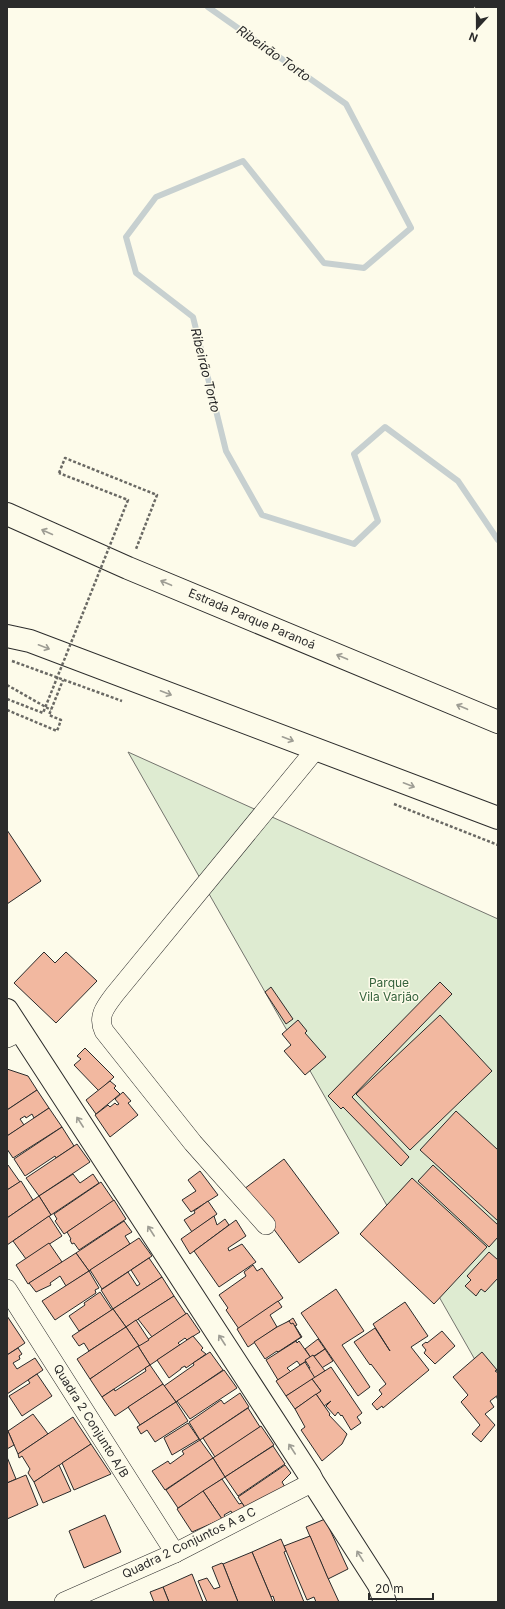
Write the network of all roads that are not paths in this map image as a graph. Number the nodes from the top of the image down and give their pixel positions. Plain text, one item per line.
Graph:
1 (7, 514) edge
2 (7, 636) edge
3 (498, 722) edge
4 (316, 749) junction
5 (498, 818) edge
6 (7, 1010) edge
7 (14, 1035) edge
8 (266, 1225) dead end
9 (7, 1289) edge
10 (313, 1482) junction
11 (175, 1553) junction
12 (64, 1602) edge
13 (385, 1602) edge

3 -> 1 main road, Estrada Parque Paranoá
2 -> 4 main road
4 -> 5 main road
4 - 8 street
6 - 7 main road
10 -> 7 main road
9 - 11 street, Quadra 2 Conjunto A/B
10 - 11 street, Quadra 2 Conjuntos A a C
13 -> 10 main road
11 - 12 street, Quadra 2 Conjuntos A a C

